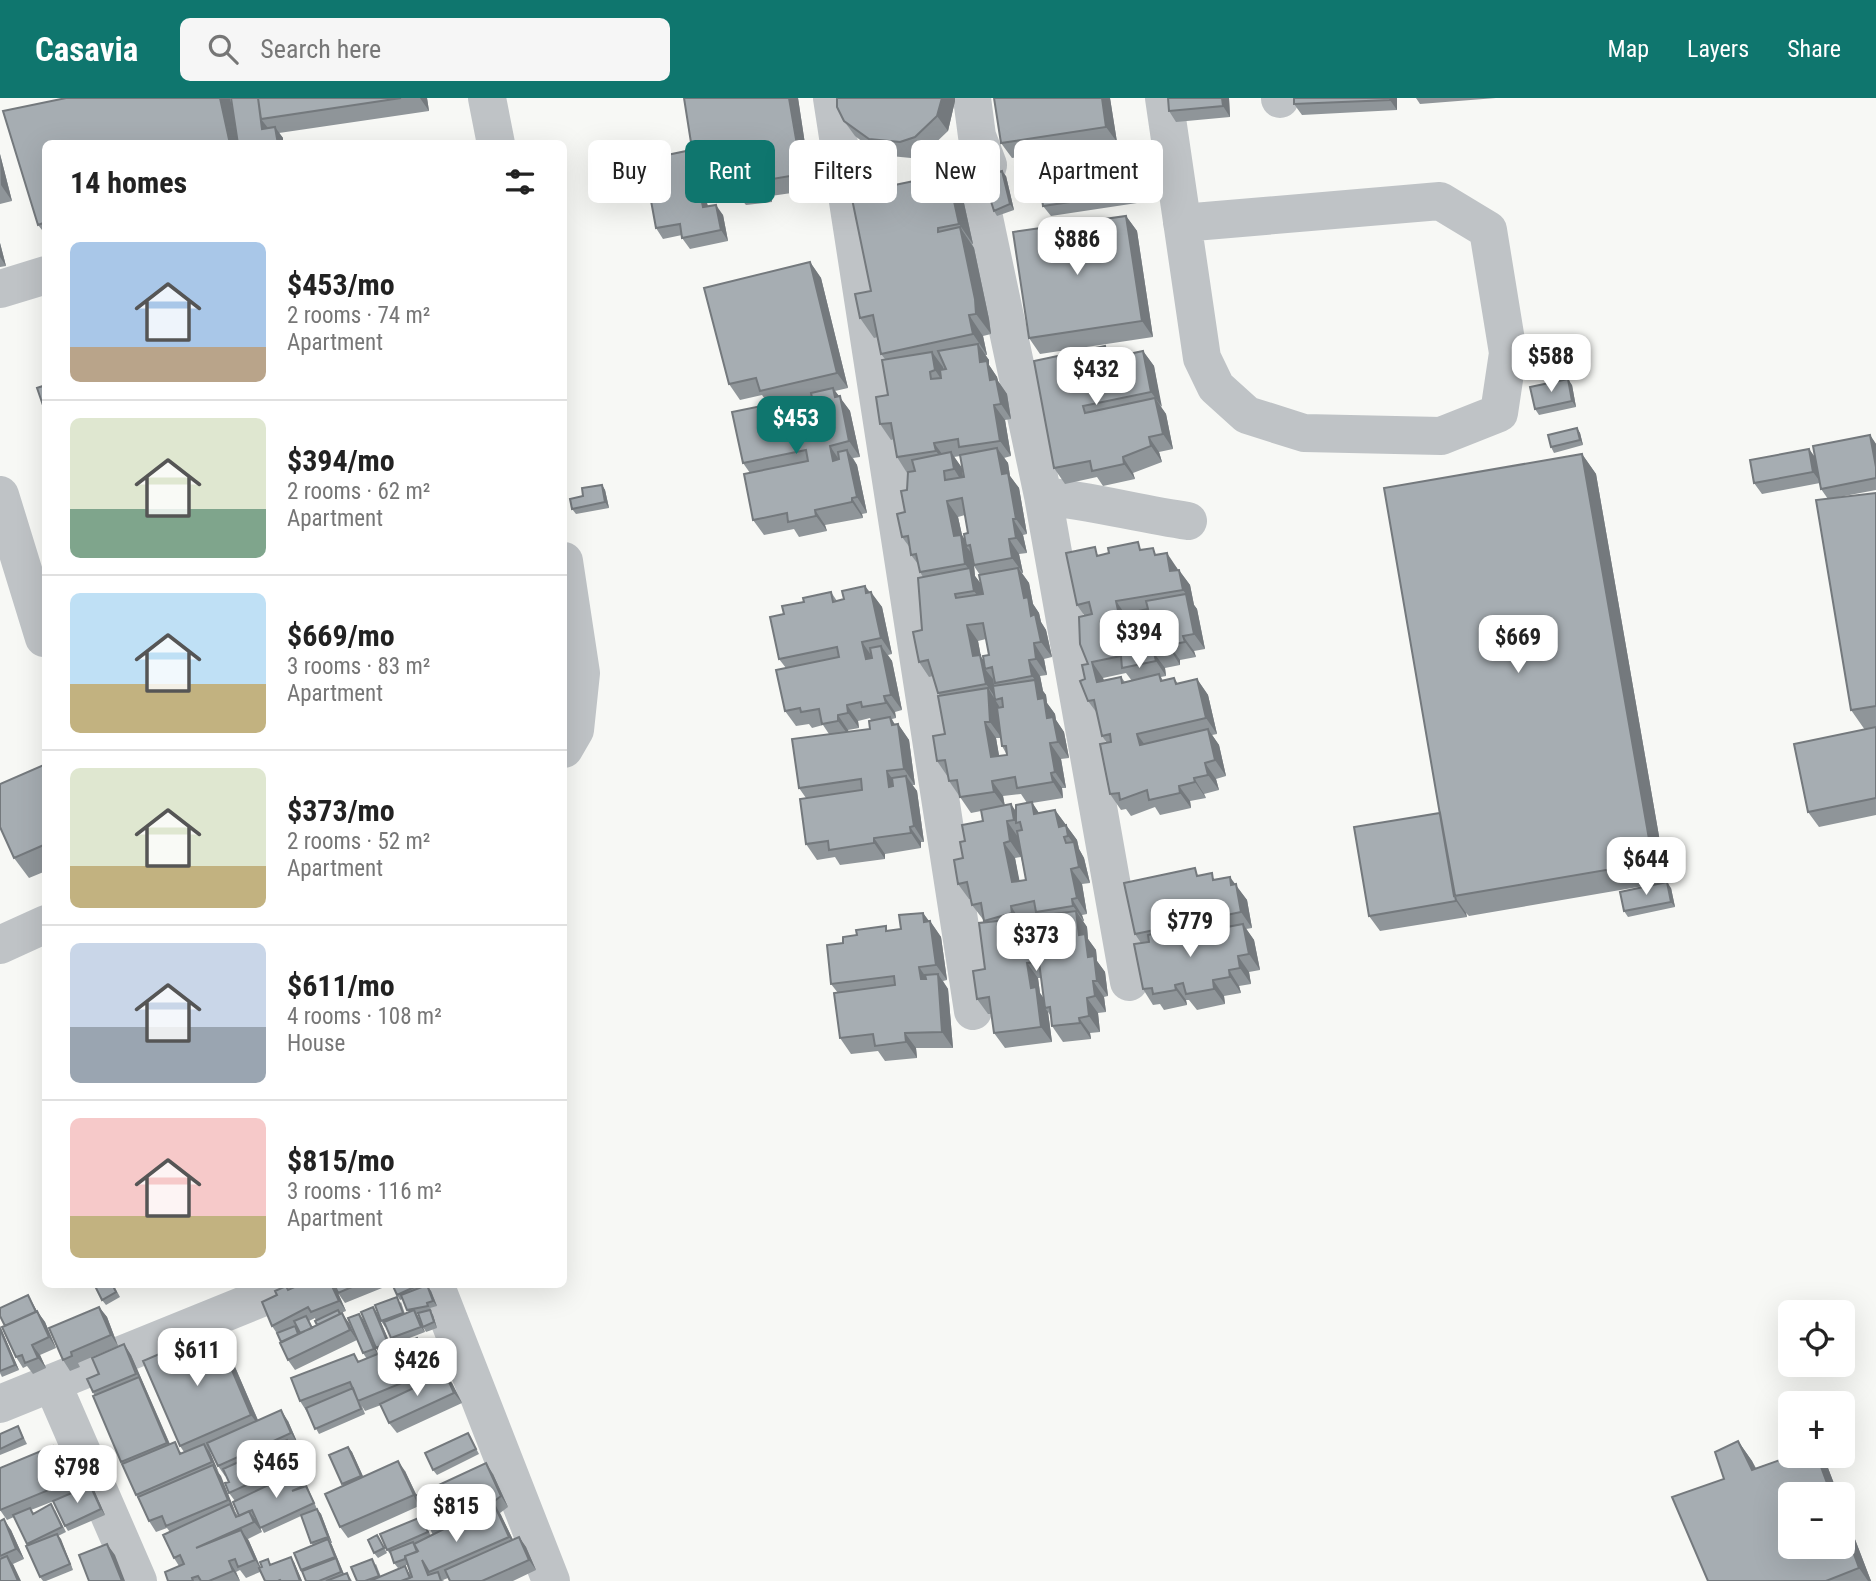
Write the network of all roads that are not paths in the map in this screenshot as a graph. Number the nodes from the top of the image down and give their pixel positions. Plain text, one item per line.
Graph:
1 (487, 98) edge
2 (832, 98) edge
3 (972, 98) edge
4 (1164, 98) edge
5 (495, 140) edge
6 (1182, 223) junction
7 (42, 276) edge
8 (0, 289) edge
9 (1043, 496) junction
10 (2, 507) edge
11 (1188, 521) dead end
12 (567, 581) edge
13 (42, 632) edge
14 (567, 744) edge
15 (42, 927) edge
16 (0, 945) edge
17 (1129, 982) dead end
18 (973, 1011) edge
19 (286, 1288) edge
20 (437, 1288) edge
21 (52, 1383) junction
22 (0, 1404) edge
23 (138, 1581) edge
24 (551, 1581) edge

1 - 5 street
2 - 18 street
3 - 9 street
4 - 6 street
6 - 6 street
7 - 8 street
9 - 11 street
9 - 17 street
10 - 13 street
12 - 14 street
15 - 16 street
19 - 21 street
20 - 24 street
21 - 22 street
21 - 23 street

